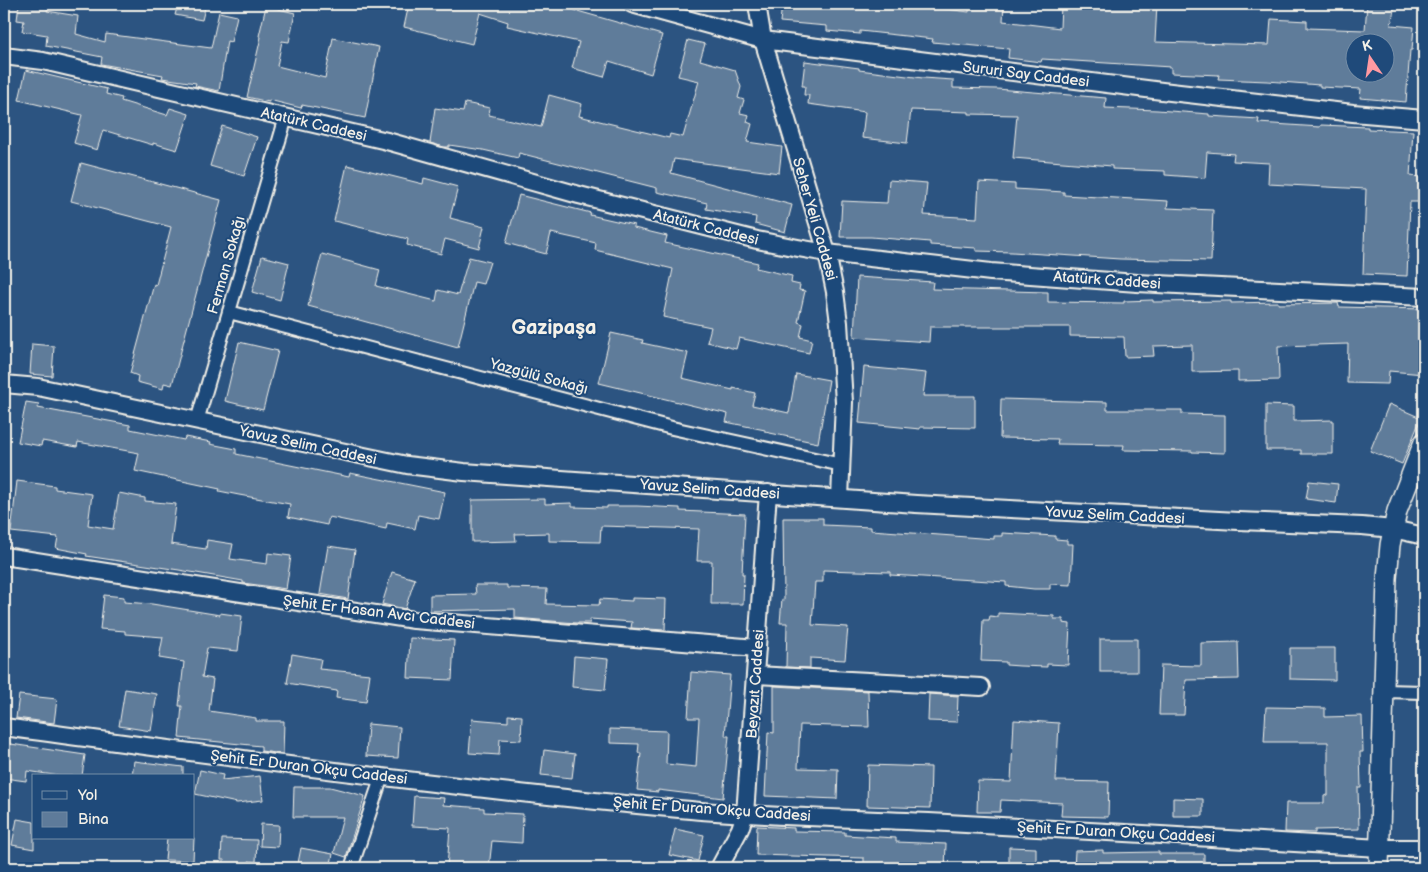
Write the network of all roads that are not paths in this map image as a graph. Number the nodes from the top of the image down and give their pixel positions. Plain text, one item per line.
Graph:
1 (632, 4) edge
2 (757, 4) edge
3 (762, 40) junction
4 (4, 56) edge
5 (286, 117) junction
6 (1424, 118) edge
7 (827, 253) junction
8 (1424, 297) edge
9 (229, 312) junction
10 (4, 384) edge
11 (197, 421) junction
12 (1424, 442) edge
13 (842, 465) junction
14 (768, 493) junction
15 (840, 498) junction
16 (1393, 529) junction
17 (1424, 536) edge
18 (4, 556) edge
19 (758, 648) junction
20 (756, 675) junction
21 (981, 687) dead end
22 (1384, 691) junction
23 (1424, 692) edge
24 (4, 727) edge
25 (382, 776) junction
26 (745, 814) junction
27 (1380, 848) junction
28 (1424, 848) edge
29 (351, 868) edge
30 (720, 868) edge
31 (1379, 868) edge

1 - 3 street, Sururi Say Caddesi
2 - 3 street, Seher Yeli Caddesi
3 - 6 street, Sururi Say Caddesi
3 - 7 street, Seher Yeli Caddesi
4 - 5 street, Atatürk Caddesi
5 - 7 street, Atatürk Caddesi
5 - 9 street, Ferman Sokağı
7 - 8 street, Atatürk Caddesi
7 - 13 street, Seher Yeli Caddesi
9 - 11 street, Ferman Sokağı
9 - 13 street, Yazgülü Sokağı
10 - 11 street, Yavuz Selim Caddesi
11 - 14 street, Yavuz Selim Caddesi
12 - 16 main road
13 - 15 street, Seher Yeli Caddesi
14 - 15 street, Yavuz Selim Caddesi
14 - 19 street, Beyazıt Caddesi
15 - 16 street, Yavuz Selim Caddesi
16 - 17 street, Yavuz Selim Caddesi
16 - 22 main road
18 - 19 street, Şehit Er Hasan Avcı Caddesi
19 - 20 street, Beyazıt Caddesi
20 - 21 street
20 - 26 street, Beyazıt Caddesi
22 - 23 street
22 - 27 main road
24 - 25 street, Şehit Er Duran Okçu Caddesi
25 - 26 street, Şehit Er Duran Okçu Caddesi
25 - 29 street
26 - 27 street, Şehit Er Duran Okçu Caddesi
26 - 30 street, Beyazıt Caddesi
27 - 28 street, Şehit Er Duran Okçu Caddesi
27 - 31 main road

